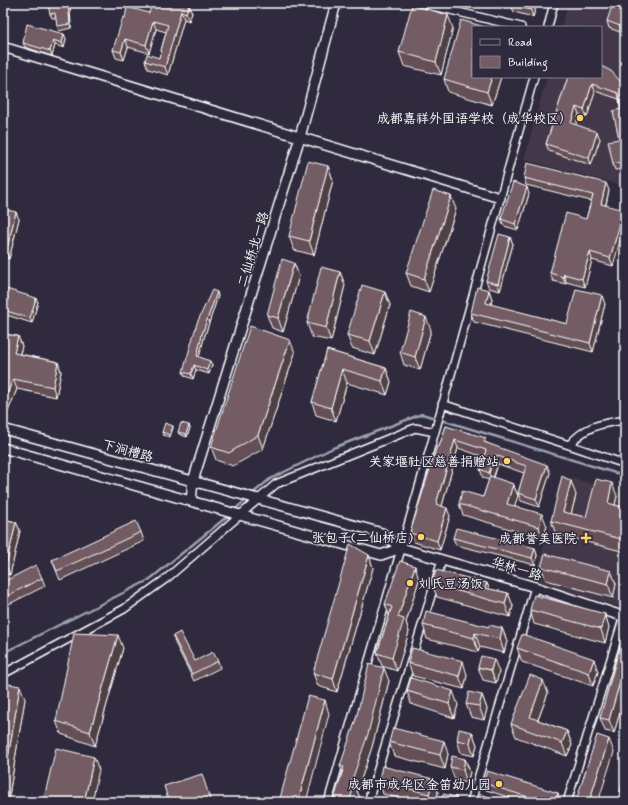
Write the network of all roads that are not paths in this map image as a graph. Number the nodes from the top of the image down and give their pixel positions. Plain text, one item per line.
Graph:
1 (336, 3) edge
2 (554, 3) edge
3 (430, 6) dead end
4 (517, 26) edge
5 (548, 26) edge
6 (3, 47) edge
7 (534, 78) edge
8 (300, 137) junction
9 (500, 198) junction
10 (442, 407) junction
11 (625, 420) edge
12 (3, 429) edge
13 (435, 430) junction
14 (570, 444) junction
15 (3, 448) edge
16 (625, 464) edge
17 (193, 481) junction
18 (253, 497) junction
19 (191, 501) junction
20 (234, 513) junction
21 (401, 548) junction
22 (442, 560) junction
23 (534, 587) junction
24 (625, 616) edge
25 (3, 674) edge
26 (328, 802) edge
27 (370, 802) edge
28 (471, 802) edge
29 (567, 802) edge

1 - 8 street, 二仙桥北一路
2 - 5 street
3 - 4 street
6 - 8 street
7 - 9 street
8 - 9 street
8 - 17 street, 二仙桥北一路
9 - 10 street
10 - 13 street
10 - 14 street
11 - 14 street
12 - 17 street, 下涧槽路
13 - 18 street
13 - 21 street
14 - 16 street
15 - 19 street
17 - 18 street, 下涧槽路
17 - 19 street, 二仙桥北一路
18 - 20 street
18 - 21 street, 下涧槽路
19 - 20 street
20 - 21 street
20 - 25 street
21 - 22 street, 华林一路
21 - 26 street
22 - 23 street, 华林一路
22 - 27 street
23 - 24 street, 华林一路
23 - 28 street
24 - 29 street

